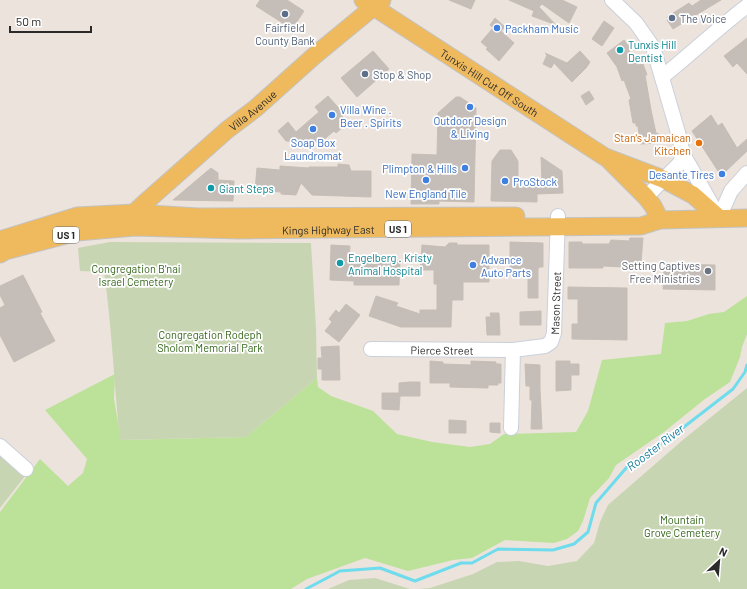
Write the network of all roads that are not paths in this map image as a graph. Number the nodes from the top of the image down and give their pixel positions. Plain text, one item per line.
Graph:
1 (612, 0) edge
2 (373, 2) edge
3 (747, 6) edge
4 (662, 77) junction
5 (683, 154) junction
6 (605, 157) junction
7 (747, 173) edge
8 (663, 179) junction
9 (646, 197) junction
10 (719, 218) junction
11 (747, 218) edge
12 (135, 220) junction
13 (660, 220) junction
14 (557, 222) junction
15 (0, 240) edge
16 (0, 254) edge
17 (371, 349) dead end
18 (513, 350) junction
19 (511, 428) dead end
20 (0, 446) edge
21 (26, 469) dead end

1 - 4 street
2 - 6 main road, Tunxis Hill Cut Off South
2 - 12 main road, Villa Avenue
3 - 4 street
4 - 5 street
5 - 8 street
5 - 10 street
6 - 8 main road, Tunxis Hill Cut Off South
6 - 9 main road, Tunxis Hill Cut Off South
7 - 10 street
8 - 9 street
8 - 10 main road, Tunxis Hill Cut Off South
9 - 13 main road, Tunxis Hill Cut Off South
10 - 11 main road, Kings Highway East / US 1
10 - 13 main road, Kings Highway East / US 1
12 - 14 main road, Kings Highway East / US 1
12 - 15 main road, Kings Highway East / US 1
12 - 16 main road, Kings Highway East / US 1
13 - 14 main road, Kings Highway East / US 1
14 - 18 street, Mason Street
17 - 18 street, Pierce Street
18 - 19 street
20 - 21 street

